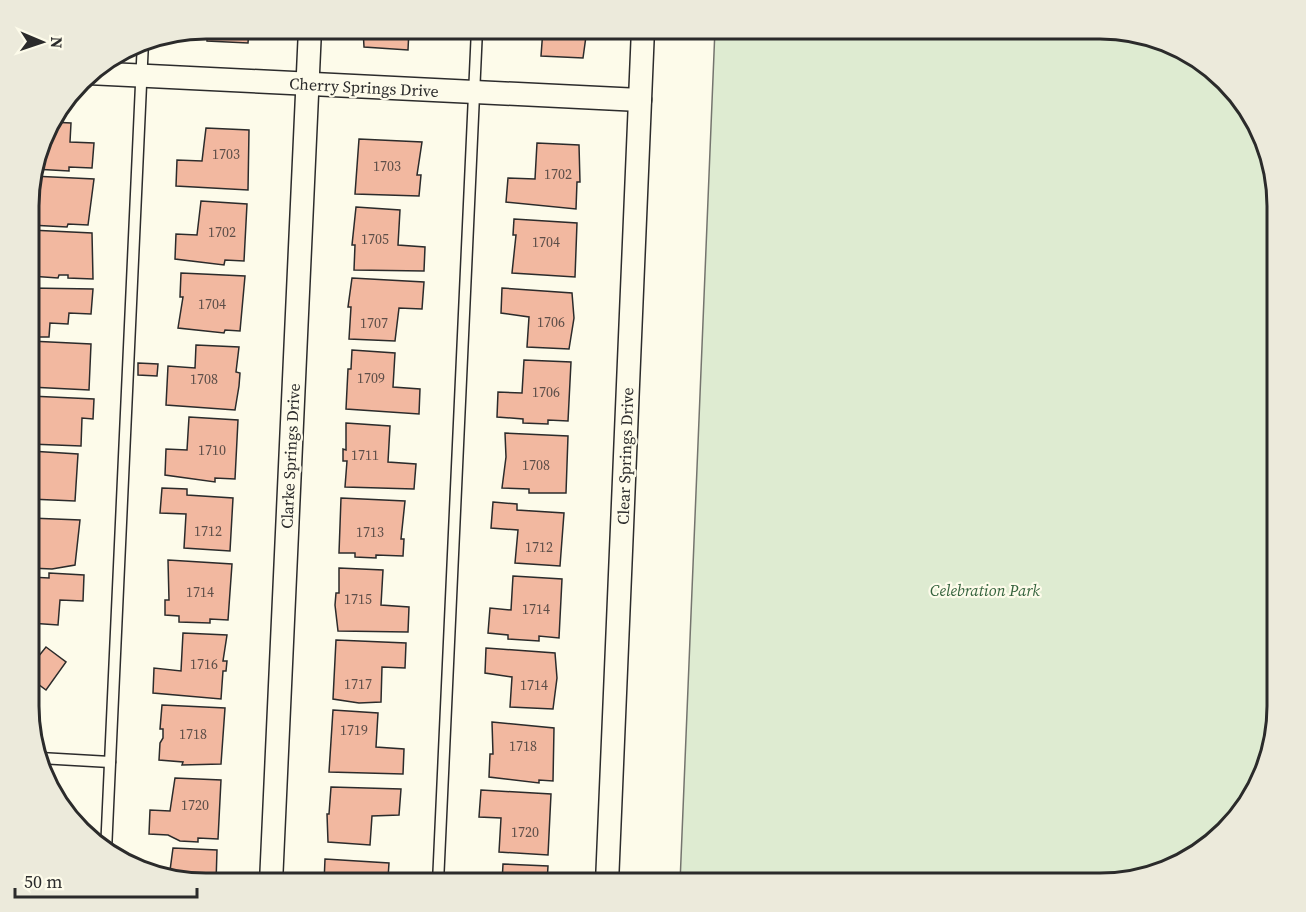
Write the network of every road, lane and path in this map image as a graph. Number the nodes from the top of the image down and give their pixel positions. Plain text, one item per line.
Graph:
1 (309, 39) edge
2 (477, 39) edge
3 (643, 39) edge
4 (142, 52) edge
5 (103, 74) edge
6 (141, 76) junction
7 (307, 84) junction
8 (474, 92) junction
9 (640, 100) junction
10 (48, 758) edge
11 (110, 762) junction
12 (106, 841) edge
13 (271, 873) edge
14 (438, 873) edge
15 (608, 873) edge

1 - 7 street, Clarke Springs Drive
2 - 8 lane
3 - 9 street, Clear Springs Drive
4 - 6 lane
5 - 6 street, Cherry Springs Drive
6 - 7 street, Cherry Springs Drive
6 - 11 lane
7 - 8 street, Cherry Springs Drive
7 - 13 street, Clarke Springs Drive
8 - 9 street, Cherry Springs Drive
8 - 14 lane
9 - 15 street, Clear Springs Drive
10 - 11 lane
11 - 12 lane

